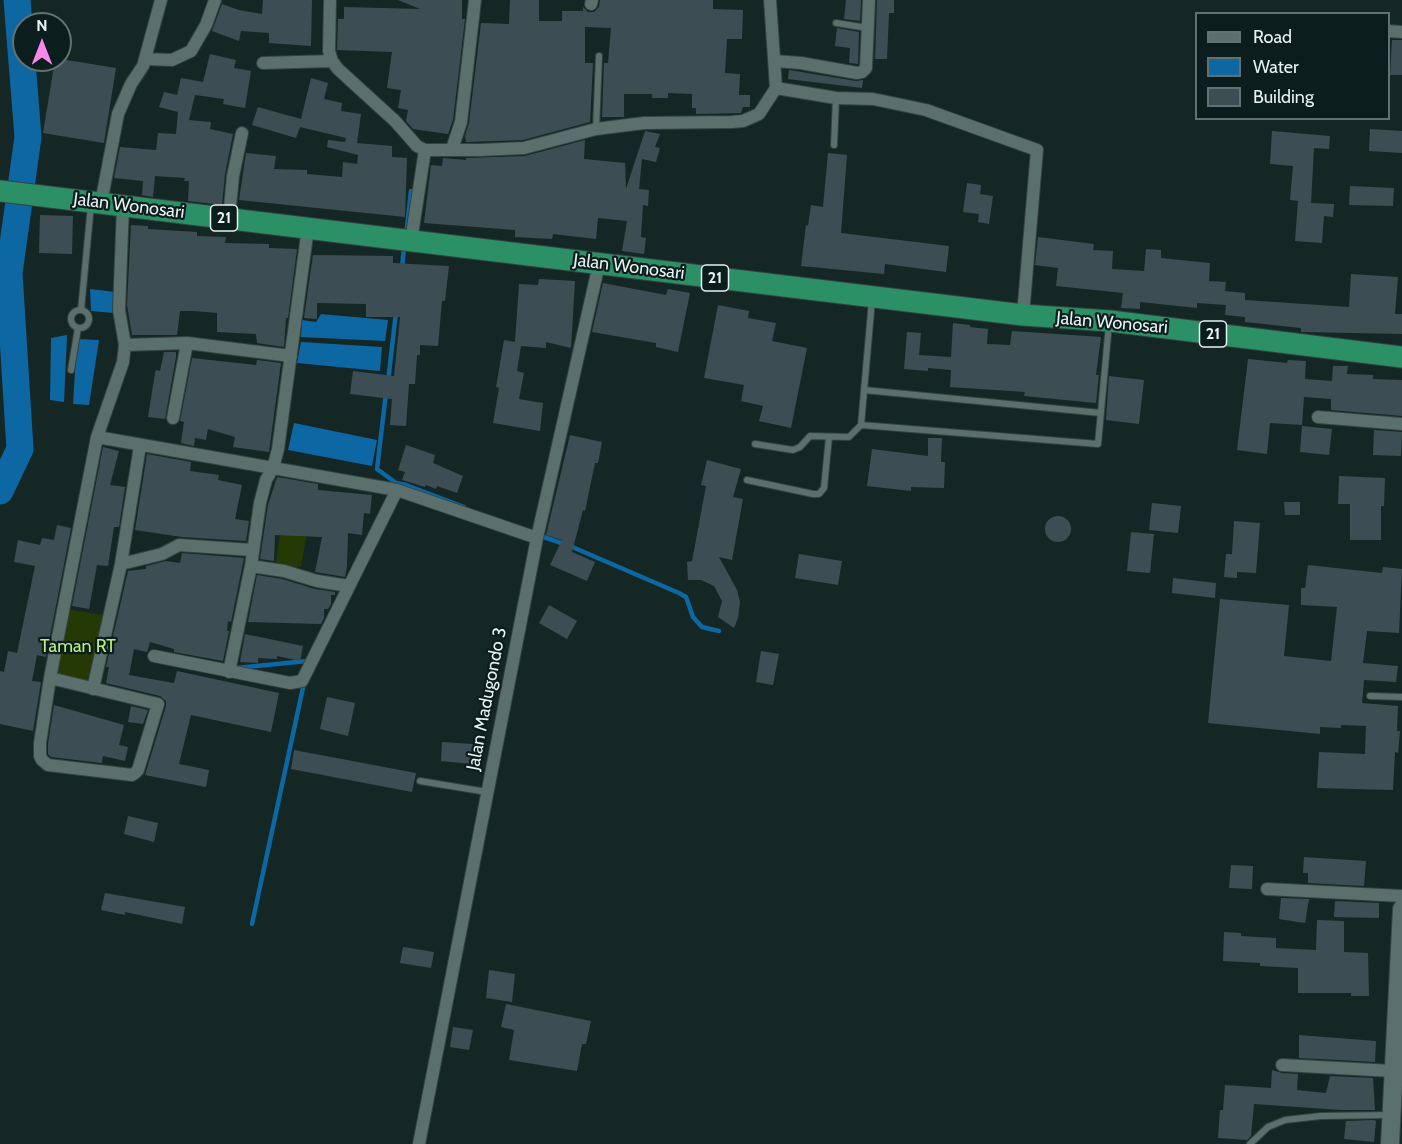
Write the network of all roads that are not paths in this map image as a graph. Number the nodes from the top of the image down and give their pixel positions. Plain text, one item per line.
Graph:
1 (161, 0) edge
2 (215, 0) edge
3 (330, 0) edge
4 (476, 0) edge
5 (770, 0) edge
6 (870, 0) edge
7 (836, 23) dead end
8 (868, 28) junction
9 (598, 56) dead end
10 (145, 59) junction
11 (332, 61) junction
12 (775, 61) junction
13 (263, 63) dead end
14 (776, 88) junction
15 (836, 98) junction
16 (596, 129) junction
17 (242, 133) dead end
18 (834, 145) dead end
19 (452, 149) junction
20 (425, 150) junction
21 (0, 191) edge
22 (96, 202) junction
23 (123, 206) junction
24 (228, 218) junction
25 (308, 228) junction
26 (406, 240) junction
27 (599, 264) junction
28 (873, 297) junction
29 (81, 310) junction
30 (1023, 315) junction
31 (1110, 321) junction
32 (78, 328) junction
33 (187, 343) junction
34 (125, 345) junction
35 (291, 356) junction
36 (1402, 357) edge
37 (71, 370) dead end
38 (864, 390) junction
39 (1101, 413) junction
40 (1318, 417) dead end
41 (173, 418) dead end
42 (1402, 424) edge
43 (861, 425) junction
44 (97, 437) junction
45 (829, 437) junction
46 (755, 444) dead end
47 (140, 446) junction
48 (273, 468) junction
49 (747, 480) dead end
50 (394, 489) junction
51 (537, 538) junction
52 (252, 550) junction
53 (121, 564) junction
54 (251, 566) junction
55 (349, 586) junction
56 (154, 656) dead end
57 (228, 672) junction
58 (50, 678) junction
59 (93, 689) junction
60 (1370, 696) dead end
61 (1402, 697) edge
62 (420, 780) dead end
63 (487, 792) junction
64 (1267, 889) dead end
65 (1402, 896) edge
66 (1402, 909) edge
67 (1282, 1065) dead end
68 (1393, 1071) junction
69 (1397, 1091) edge
70 (1391, 1115) junction
71 (419, 1144) edge
72 (1250, 1144) edge
73 (1390, 1144) edge

1 - 10 street
2 - 10 street
3 - 11 street
4 - 19 street
5 - 12 street
6 - 8 street
7 - 8 lane
8 - 12 street
9 - 16 lane
10 - 22 street
11 - 13 street
11 - 20 street
12 - 14 street
14 - 15 street
14 - 16 street
15 - 18 lane
15 - 30 street
16 - 19 street
17 - 24 street
19 - 20 street
20 - 26 street
21 - 22 highway, Jalan Wonosari / 21
22 - 23 highway, Jalan Wonosari / 21
22 - 29 lane
23 - 24 highway, Jalan Wonosari / 21
23 - 34 street
24 - 25 highway, Jalan Wonosari / 21
25 - 26 highway, Jalan Wonosari / 21
25 - 35 street
26 - 27 highway, Jalan Wonosari / 21
27 - 28 highway, Jalan Wonosari / 21
27 - 51 street, Jalan Madugondo 3
28 - 30 highway, Jalan Wonosari / 21
28 - 38 lane
29 - 32 lane
29 - 32 lane
30 - 31 highway, Jalan Wonosari / 21
31 - 36 highway, Jalan Wonosari / 21
31 - 39 lane
32 - 37 lane
33 - 34 street
33 - 35 street
33 - 41 street
34 - 44 street
35 - 48 street
38 - 39 lane
38 - 43 lane
39 - 43 lane
40 - 42 street
43 - 45 lane
44 - 47 street
44 - 58 street
45 - 46 lane
45 - 49 lane
47 - 48 street
47 - 53 street
48 - 50 street
48 - 52 street
50 - 51 street
50 - 55 street
51 - 63 street, Jalan Madugondo 3
52 - 53 street
52 - 54 street
53 - 59 street
54 - 55 street
54 - 57 street
55 - 57 street
56 - 57 street
58 - 59 street
58 - 59 street
60 - 61 lane
62 - 63 lane
63 - 71 street, Jalan Madugondo 3
64 - 65 street
66 - 68 main road
67 - 68 street
68 - 69 main road
69 - 70 main road
70 - 72 lane
70 - 73 main road

